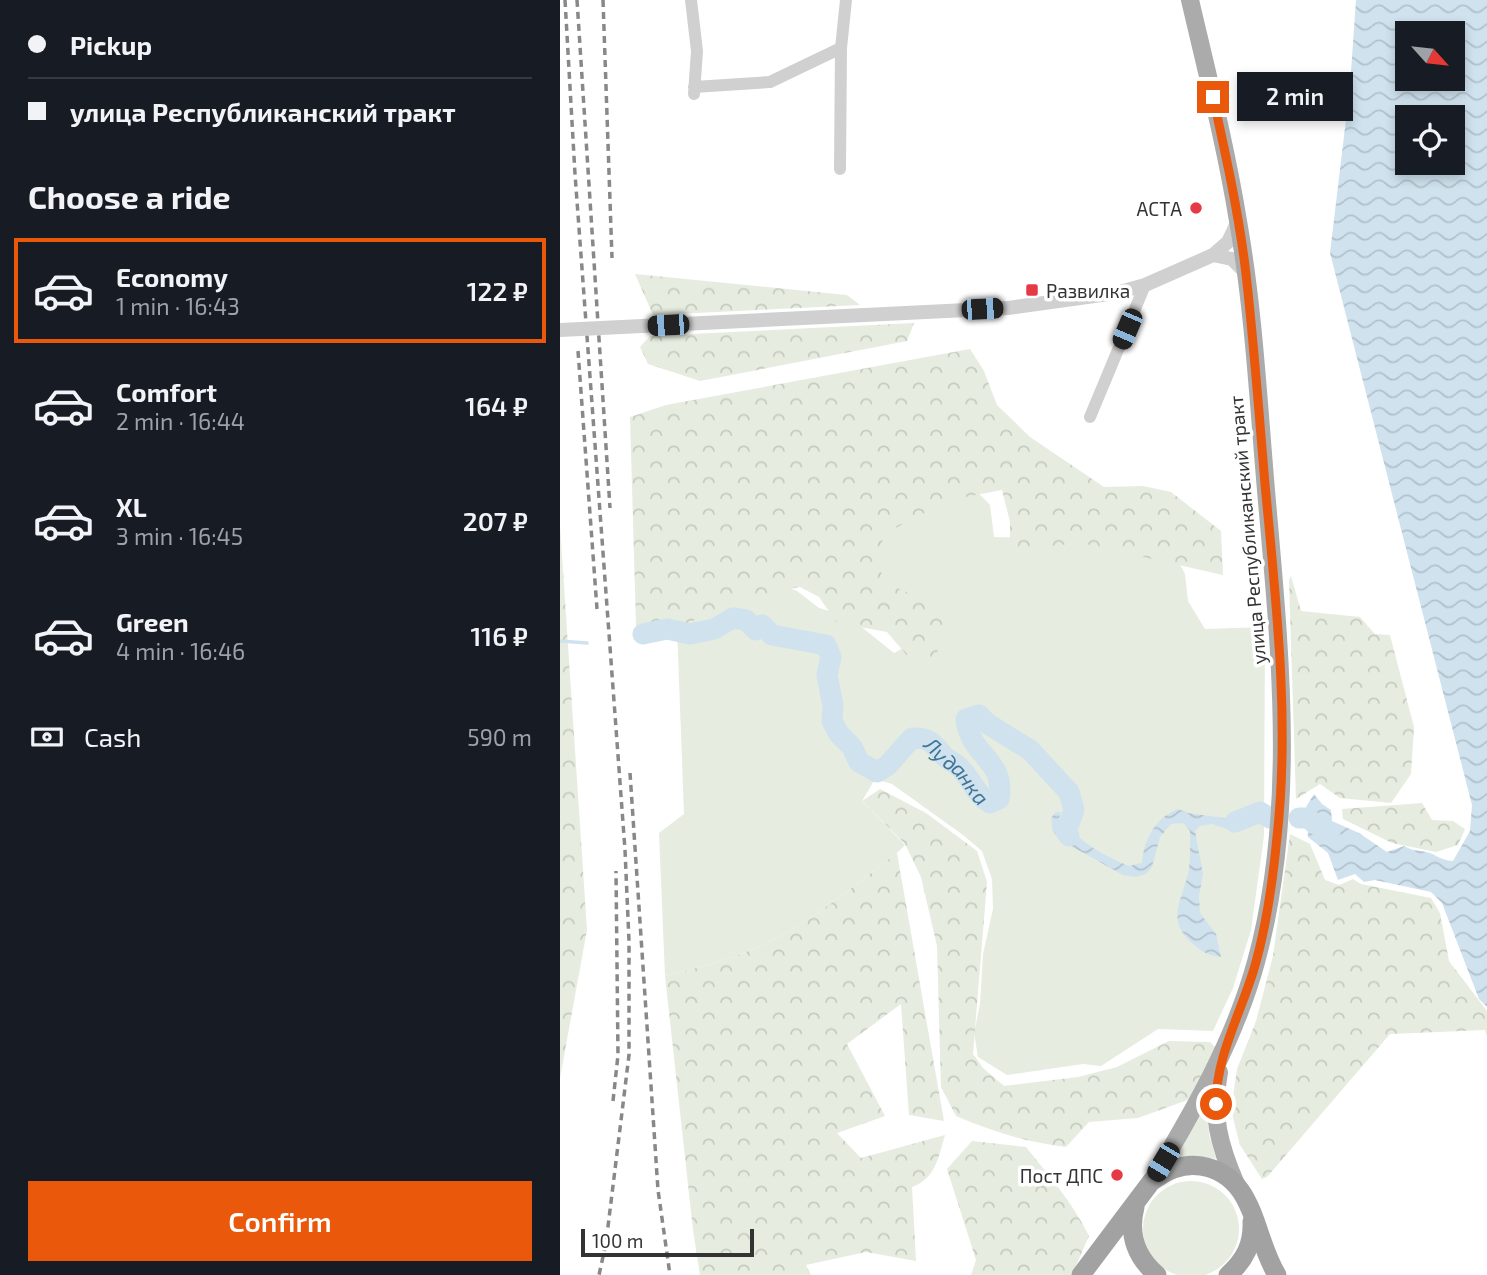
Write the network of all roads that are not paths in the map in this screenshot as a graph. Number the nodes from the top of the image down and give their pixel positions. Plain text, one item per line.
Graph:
1 (691, 0) edge
2 (846, 0) edge
3 (1190, 0) edge
4 (841, 48) junction
5 (840, 169) dead end
6 (1238, 221) junction
7 (1213, 255) junction
8 (1246, 273) junction
9 (1145, 285) junction
10 (560, 330) edge
11 (1090, 417) dead end
12 (1222, 1055) junction
13 (1151, 1182) junction
14 (1236, 1184) junction
15 (1136, 1202) junction
16 (1251, 1211) junction
17 (1081, 1275) edge
18 (1157, 1275) edge
19 (1228, 1275) edge
20 (1277, 1275) edge

1 - 4 street
2 - 4 street
3 - 6 main road, улица Республиканский тракт
4 - 5 street
6 - 7 street
6 - 8 main road, улица Республиканский тракт
7 - 8 street
7 - 9 street
8 - 12 main road, улица Республиканский тракт
9 - 10 street, bridge
9 - 11 street
12 - 13 main road
12 - 14 main road
13 - 14 highway
13 - 15 highway
14 - 16 highway
15 - 17 highway
15 - 18 highway
16 - 19 highway
16 - 20 highway

